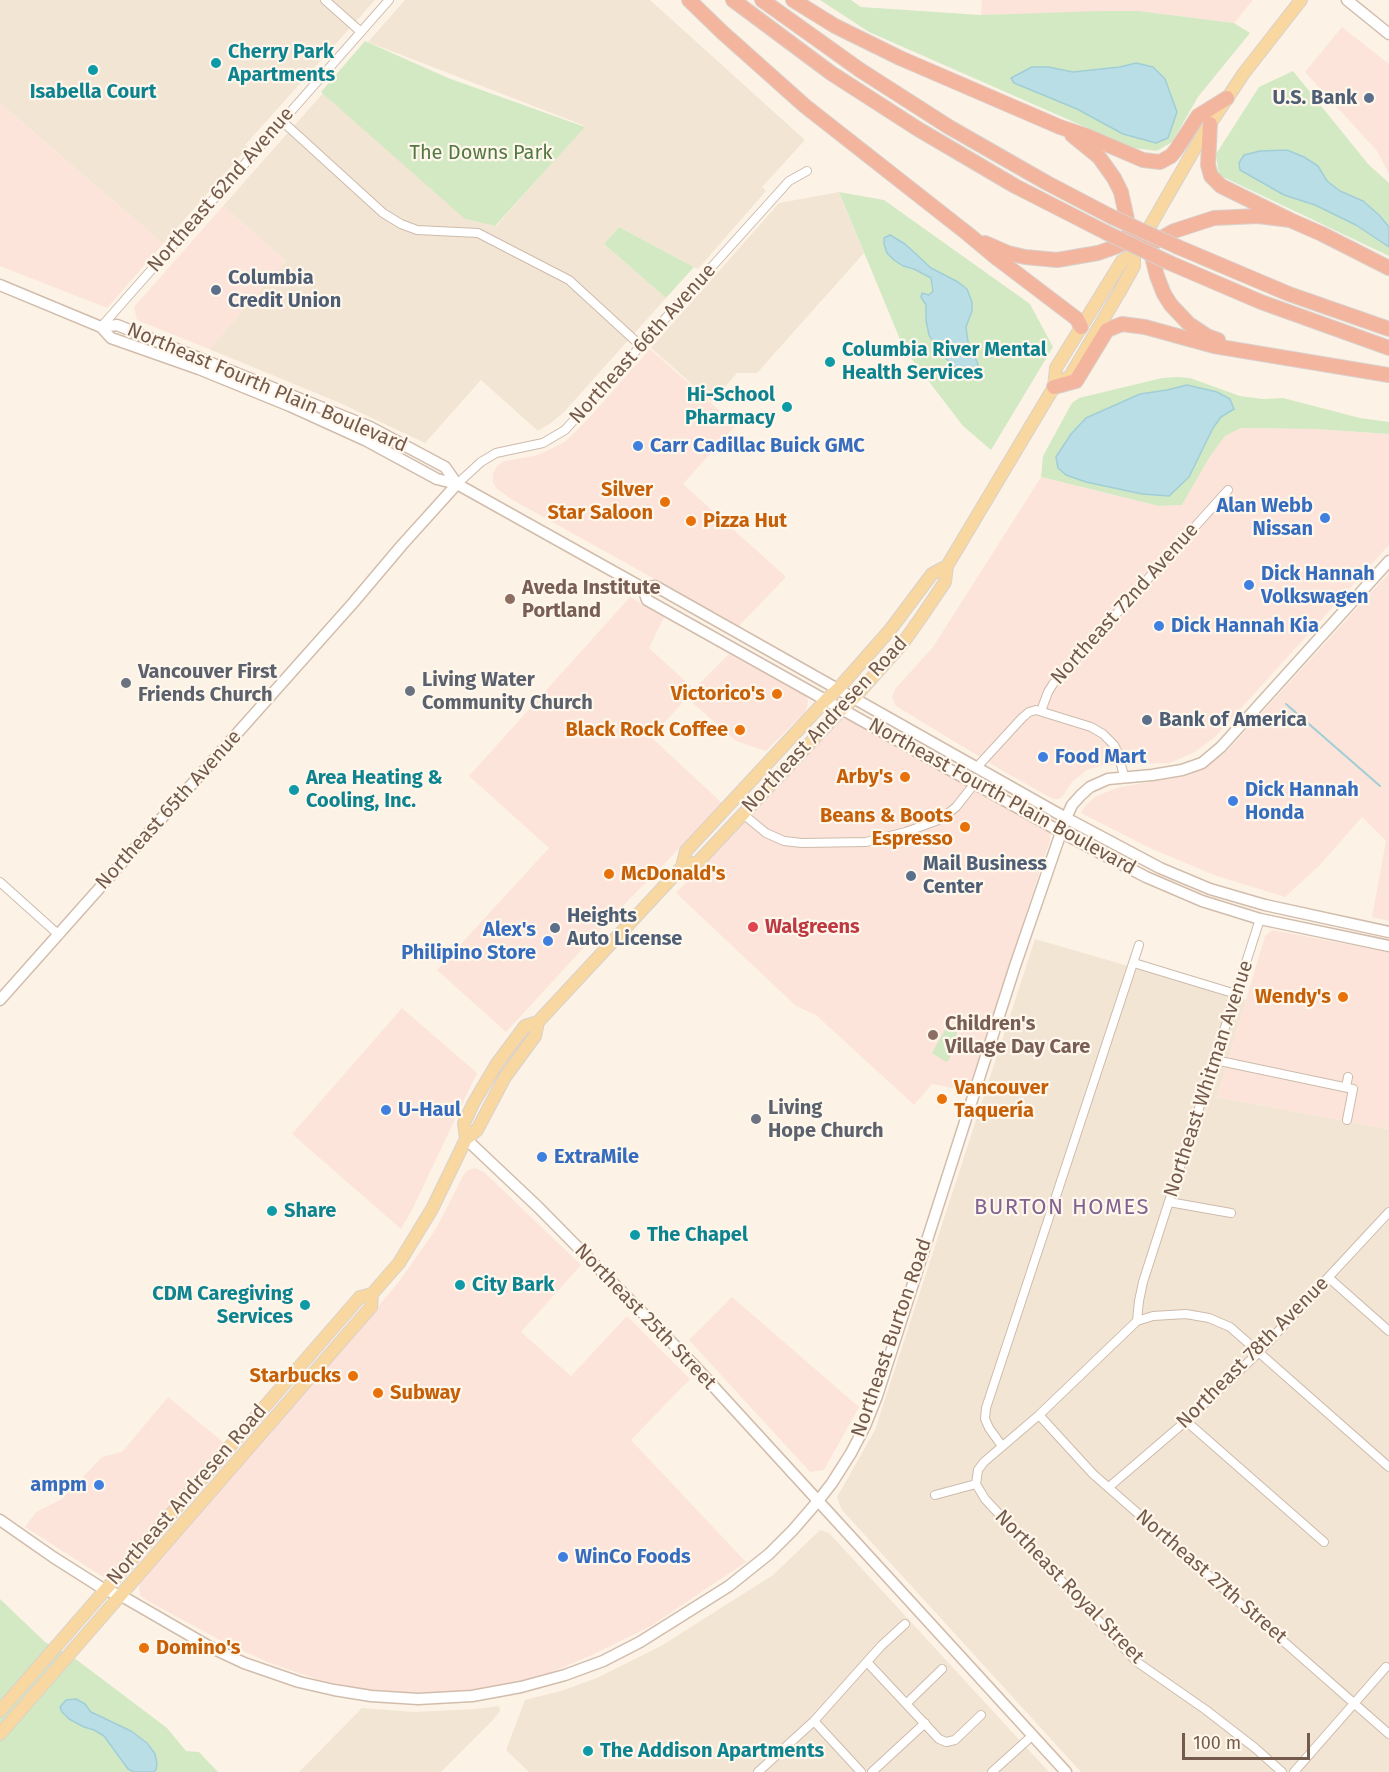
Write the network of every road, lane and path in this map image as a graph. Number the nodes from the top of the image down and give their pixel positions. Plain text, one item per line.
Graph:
1 (325, 0) edge
2 (389, 0) edge
3 (689, 0) edge
4 (733, 0) edge
5 (762, 0) edge
6 (793, 0) edge
7 (1301, 0) edge
8 (1347, 0) edge
9 (361, 32) junction
10 (1389, 34) edge
11 (1227, 98) junction
12 (282, 121) junction
13 (1210, 124) junction
14 (1060, 127) junction
15 (807, 171) dead end
16 (1290, 220) junction
17 (968, 234) junction
18 (1147, 239) junction
19 (1133, 247) junction
20 (1389, 268) edge
21 (0, 285) edge
22 (101, 327) junction
23 (1081, 327) junction
24 (1389, 329) edge
25 (641, 346) junction
26 (1389, 348) edge
27 (1248, 351) junction
28 (1389, 375) edge
29 (1054, 387) junction
30 (457, 484) junction
31 (1228, 490) dead end
32 (1389, 561) edge
33 (947, 566) junction
34 (644, 588) junction
35 (838, 689) junction
36 (855, 698) junction
37 (826, 700) junction
38 (842, 709) junction
39 (1041, 711) junction
40 (977, 767) junction
41 (756, 775) junction
42 (1124, 776) junction
43 (975, 783) junction
44 (722, 812) junction
45 (743, 814) junction
46 (1066, 818) junction
47 (1061, 832) junction
48 (698, 862) junction
49 (682, 867) junction
50 (0, 882) edge
51 (1260, 919) junction
52 (1352, 925) junction
53 (1389, 932) edge
54 (59, 935) junction
55 (1139, 945) dead end
56 (1389, 946) edge
57 (1134, 963) junction
58 (1236, 994) junction
59 (0, 1000) edge
60 (1215, 1060) junction
61 (1348, 1077) dead end
62 (1346, 1087) junction
63 (1347, 1120) dead end
64 (466, 1139) junction
65 (1169, 1202) junction
66 (1389, 1212) edge
67 (1231, 1214) dead end
68 (1329, 1278) junction
69 (372, 1294) junction
70 (1137, 1321) junction
71 (1389, 1331) edge
72 (1258, 1353) junction
73 (1039, 1415) junction
74 (1186, 1421) junction
75 (1002, 1446) junction
76 (1389, 1467) edge
77 (976, 1484) junction
78 (1109, 1487) junction
79 (935, 1495) dead end
80 (818, 1501) junction
81 (0, 1520) edge
82 (1324, 1542) dead end
83 (105, 1590) junction
84 (120, 1595) junction
85 (905, 1624) dead end
86 (867, 1662) junction
87 (1386, 1667) dead end
88 (942, 1669) dead end
89 (907, 1703) junction
90 (1355, 1704) junction
91 (3, 1707) edge
92 (981, 1715) dead end
93 (814, 1721) junction
94 (925, 1723) junction
95 (0, 1734) edge
96 (1389, 1734) edge
97 (1033, 1735) junction
98 (758, 1772) edge
99 (861, 1772) edge
100 (872, 1772) edge
101 (992, 1772) edge
102 (1066, 1772) edge
103 (1282, 1772) edge
104 (1294, 1772) edge

1 - 9 street
2 - 9 street, Northeast 62nd Avenue
3 - 17 highway
4 - 26 highway, bridge
5 - 24 highway, bridge
6 - 14 highway
7 - 11 main road
8 - 10 main road
9 - 12 street, Northeast 62nd Avenue
11 - 13 main road
11 - 14 highway
12 - 22 street, Northeast 62nd Avenue
12 - 25 street
13 - 16 highway
13 - 18 main road
14 - 19 highway
15 - 25 street, Northeast 66th Avenue
16 - 18 highway
16 - 20 highway
17 - 19 highway
17 - 23 highway
18 - 19 highway
18 - 27 highway
19 - 23 main road, Northeast Andresen Road
19 - 29 main road, Northeast Andresen Road
21 - 22 main road, Northeast Fourth Plain Boulevard
22 - 30 main road, Northeast Fourth Plain Boulevard
23 - 29 main road, Northeast Andresen Road
25 - 30 street, Northeast 66th Avenue
27 - 28 highway
27 - 29 highway
29 - 33 main road, Northeast Andresen Road
30 - 34 main road, Northeast Fourth Plain Boulevard
30 - 54 main road, Northeast 65th Avenue
31 - 39 street, Northeast 72nd Avenue
32 - 42 main road, Northeast Burton Road
33 - 35 main road, Northeast Andresen Road
33 - 36 main road, Northeast Andresen Road
34 - 35 main road, Northeast Fourth Plain Boulevard
34 - 37 main road, Northeast Fourth Plain Boulevard
35 - 36 main road, Northeast Fourth Plain Boulevard
35 - 37 main road, Northeast Andresen Road
36 - 38 main road, Northeast Andresen Road
36 - 40 main road, Northeast Fourth Plain Boulevard
37 - 38 main road, Northeast Fourth Plain Boulevard
37 - 41 main road, Northeast Andresen Road
38 - 43 main road, Northeast Fourth Plain Boulevard
38 - 45 main road, Northeast Andresen Road
39 - 40 street
39 - 42 street
40 - 46 main road, Northeast Fourth Plain Boulevard
41 - 44 main road, Northeast Andresen Road
41 - 45 main road
42 - 46 main road, Northeast Burton Road
43 - 45 street
43 - 47 main road, Northeast Fourth Plain Boulevard
44 - 48 main road
44 - 49 main road, Northeast Andresen Road
45 - 48 main road, Northeast Andresen Road
46 - 47 main road, Northeast Burton Road
46 - 52 main road, Northeast Fourth Plain Boulevard
47 - 51 main road, Northeast Fourth Plain Boulevard
47 - 80 main road, Northeast Burton Road
48 - 49 main road, Northeast Andresen Road
49 - 64 main road, Northeast Andresen Road
50 - 54 street
51 - 52 main road
51 - 56 main road, Northeast Fourth Plain Boulevard
51 - 58 street, Northeast Whitman Avenue
52 - 53 main road, Northeast Fourth Plain Boulevard
54 - 59 main road, Northeast 65th Avenue
55 - 57 street
57 - 58 street
57 - 75 street
58 - 60 street, Northeast Whitman Avenue
60 - 62 street
60 - 65 street, Northeast Whitman Avenue
61 - 62 street
62 - 63 street
64 - 69 main road, Northeast Andresen Road
64 - 80 main road, Northeast 25th Street
65 - 67 street
65 - 70 street, Northeast Whitman Avenue
66 - 68 street, Northeast 78th Avenue
68 - 71 street
68 - 72 street, Northeast 78th Avenue
69 - 83 main road, Northeast Andresen Road
69 - 84 main road, Northeast Andresen Road
70 - 72 street
70 - 73 street
72 - 74 street, Northeast 78th Avenue
72 - 76 street
73 - 75 street
73 - 78 street, Northeast 27th Street
74 - 78 street, Northeast 78th Avenue
74 - 82 street
75 - 77 street
77 - 79 street
77 - 103 street, Northeast Royal Street
78 - 90 street, Northeast 27th Street
80 - 84 main road, Northeast Burton Road
80 - 97 main road
81 - 83 main road, Northeast Burton Road
83 - 84 main road, Northeast Burton Road
83 - 91 main road, Northeast Andresen Road
84 - 95 main road, Northeast Andresen Road
85 - 86 street
86 - 89 street
86 - 93 street
87 - 90 street
88 - 89 street
89 - 94 street
90 - 96 street, Northeast 27th Street
90 - 104 street
92 - 94 street
93 - 98 street
93 - 99 street
94 - 100 street
97 - 101 street
97 - 102 main road

